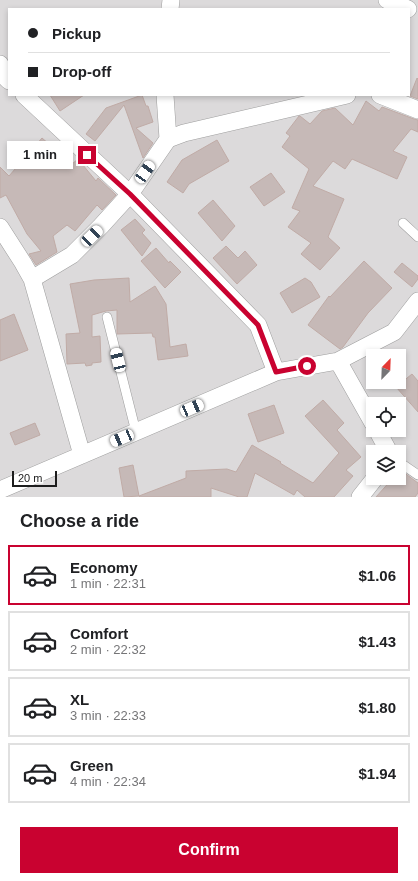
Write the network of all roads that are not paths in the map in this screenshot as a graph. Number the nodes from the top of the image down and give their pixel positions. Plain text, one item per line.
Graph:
1 (387, 0) edge
2 (406, 8) edge
3 (0, 64) edge
4 (8, 80) edge
5 (25, 96) edge
6 (165, 96) edge
7 (343, 96) edge
8 (383, 96) edge
9 (418, 110) edge
10 (168, 139) junction
11 (130, 194) junction
12 (402, 223) dead end
13 (0, 227) edge
14 (418, 237) edge
15 (32, 279) junction
16 (418, 301) edge
17 (107, 317) dead end
18 (338, 361) junction
19 (276, 372) junction
20 (366, 411) edge
21 (136, 432) junction
22 (82, 455) junction
23 (406, 467) edge
24 (418, 475) edge
25 (369, 485) edge
26 (0, 490) edge
27 (360, 497) edge

1 - 2 street
3 - 4 street
5 - 11 street
6 - 10 street
7 - 10 street
8 - 9 street
10 - 11 street
11 - 15 street
11 - 19 street
12 - 14 lane
13 - 15 street
15 - 22 street
16 - 18 street
17 - 21 lane
18 - 19 street
18 - 20 street
19 - 21 street
21 - 22 street
22 - 26 street
23 - 24 lane
25 - 27 street

